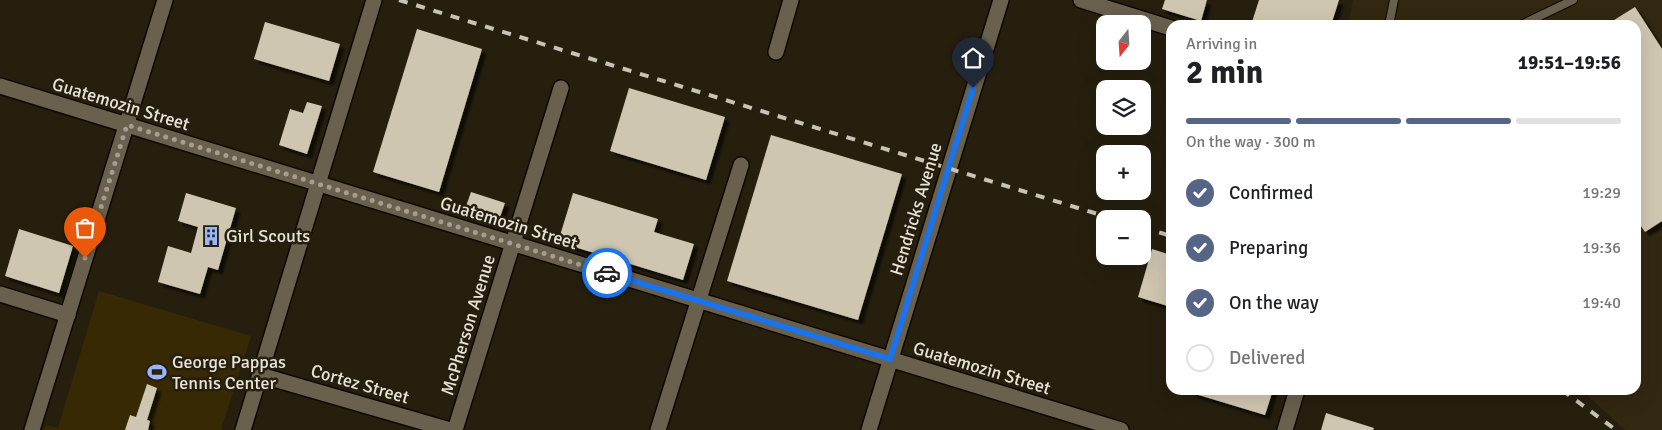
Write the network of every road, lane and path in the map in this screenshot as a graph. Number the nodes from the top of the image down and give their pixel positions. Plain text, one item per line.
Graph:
1 (164, 0) edge
2 (374, 0) edge
3 (791, 0) edge
4 (1001, 0) edge
5 (1081, 0) edge
6 (1394, 0) edge
7 (1573, 0) edge
8 (1390, 20) edge
9 (1531, 20) edge
10 (1166, 26) edge
11 (776, 52) dead end
12 (0, 86) edge
13 (561, 88) dead end
14 (127, 125) junction
15 (742, 164) dead end
16 (318, 184) junction
17 (512, 243) junction
18 (0, 294) edge
19 (698, 300) junction
20 (68, 315) junction
21 (890, 359) junction
22 (260, 375) junction
23 (1296, 395) edge
24 (1079, 424) edge
25 (32, 430) edge
26 (243, 430) edge
27 (450, 430) edge
28 (455, 430) edge
29 (658, 430) edge
30 (868, 430) edge
31 (1121, 430) edge
32 (1285, 430) edge

1 - 14 street
2 - 16 street
3 - 11 street
4 - 21 street, Hendricks Avenue
5 - 10 street
6 - 8 lane
7 - 9 lane
12 - 14 street, Guatemozin Street
13 - 17 street, McPherson Avenue
14 - 16 street, Guatemozin Street
14 - 20 street
15 - 19 street
16 - 17 street, Guatemozin Street
16 - 22 street
17 - 19 street, Guatemozin Street
17 - 28 street, McPherson Avenue
18 - 20 street
19 - 21 street, Guatemozin Street
19 - 29 street
20 - 25 street
21 - 24 street, Guatemozin Street
21 - 30 street, Hendricks Avenue
22 - 26 street
22 - 27 street, Cortez Street
23 - 32 street
24 - 31 street, Guatemozin Street

